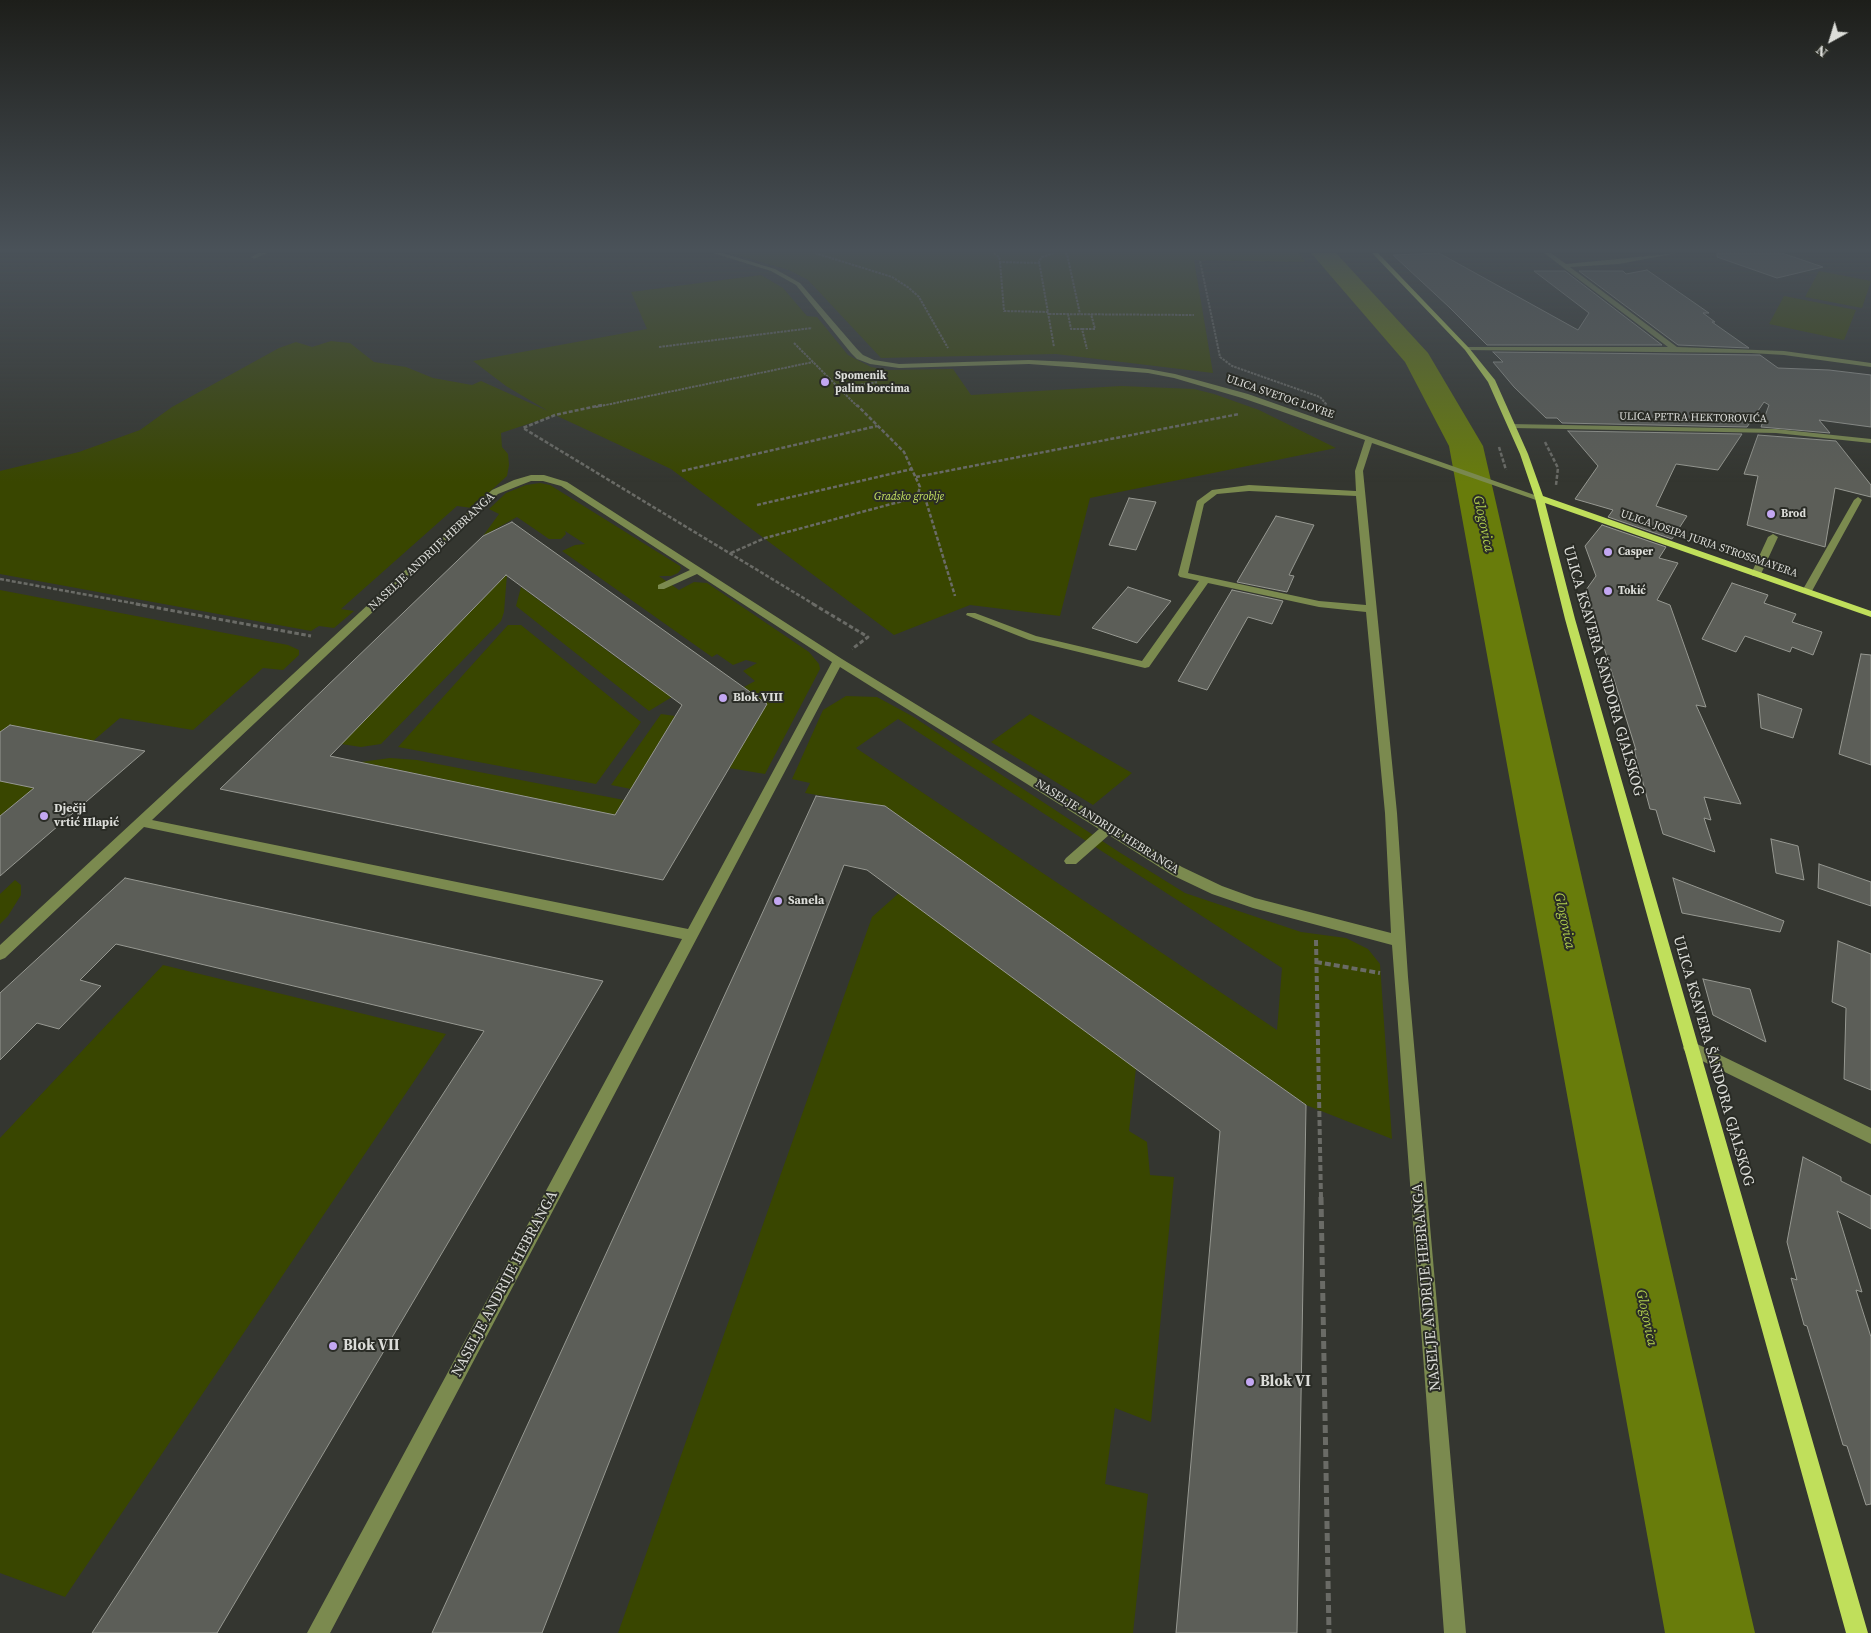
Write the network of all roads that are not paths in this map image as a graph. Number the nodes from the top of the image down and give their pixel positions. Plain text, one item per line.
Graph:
1 (836, 329) edge
2 (1448, 329) edge
3 (1649, 329) edge
4 (1467, 349) junction
5 (1675, 349) junction
6 (1871, 366) edge
7 (1514, 426) junction
8 (1370, 440) junction
9 (1871, 441) edge
10 (1360, 494) junction
11 (1539, 498) junction
12 (1858, 500) dead end
13 (1773, 538) dead end
14 (698, 570) junction
15 (1756, 574) junction
16 (1205, 580) junction
17 (661, 587) dead end
18 (1807, 591) junction
19 (1371, 609) junction
20 (1871, 614) edge
21 (971, 615) dead end
22 (838, 661) junction
23 (142, 822) junction
24 (1108, 828) junction
25 (1071, 861) dead end
26 (691, 935) junction
27 (1399, 941) junction
28 (0, 954) edge
29 (1691, 1048) junction
30 (1871, 1136) edge
31 (318, 1633) edge
32 (1455, 1633) edge
33 (1857, 1633) edge

1 - 8 street, ULICA SVETOG LOVRE
2 - 4 main road, ULICA KSAVERA ŠANDORA GJALSKOG
3 - 5 street
4 - 5 street
4 - 7 main road, ULICA KSAVERA ŠANDORA GJALSKOG
5 - 6 street
7 - 9 street, ULICA PETRA HEKTOROVIĆA
7 - 11 main road, ULICA KSAVERA ŠANDORA GJALSKOG
8 - 10 street, NASELJE ANDRIJE HEBRANGA
8 - 11 street, ULICA SVETOG LOVRE
10 - 16 street
10 - 19 street, NASELJE ANDRIJE HEBRANGA
11 - 15 main road, ULICA JOSIPA JURJA STROSSMAYERA
11 - 29 main road, ULICA KSAVERA ŠANDORA GJALSKOG
12 - 18 street
13 - 15 street
14 - 17 street
14 - 22 street, NASELJE ANDRIJE HEBRANGA
14 - 23 street, NASELJE ANDRIJE HEBRANGA
15 - 18 main road, ULICA JOSIPA JURJA STROSSMAYERA
16 - 19 street
16 - 21 street
18 - 20 main road, ULICA JOSIPA JURJA STROSSMAYERA
19 - 27 street, NASELJE ANDRIJE HEBRANGA
22 - 24 street, NASELJE ANDRIJE HEBRANGA
22 - 26 street, NASELJE ANDRIJE HEBRANGA
23 - 26 street
23 - 28 street, NASELJE ANDRIJE HEBRANGA
24 - 25 street
24 - 27 street, NASELJE ANDRIJE HEBRANGA
26 - 31 street, NASELJE ANDRIJE HEBRANGA
27 - 32 street, NASELJE ANDRIJE HEBRANGA
29 - 30 street
29 - 33 main road, ULICA KSAVERA ŠANDORA GJALSKOG

